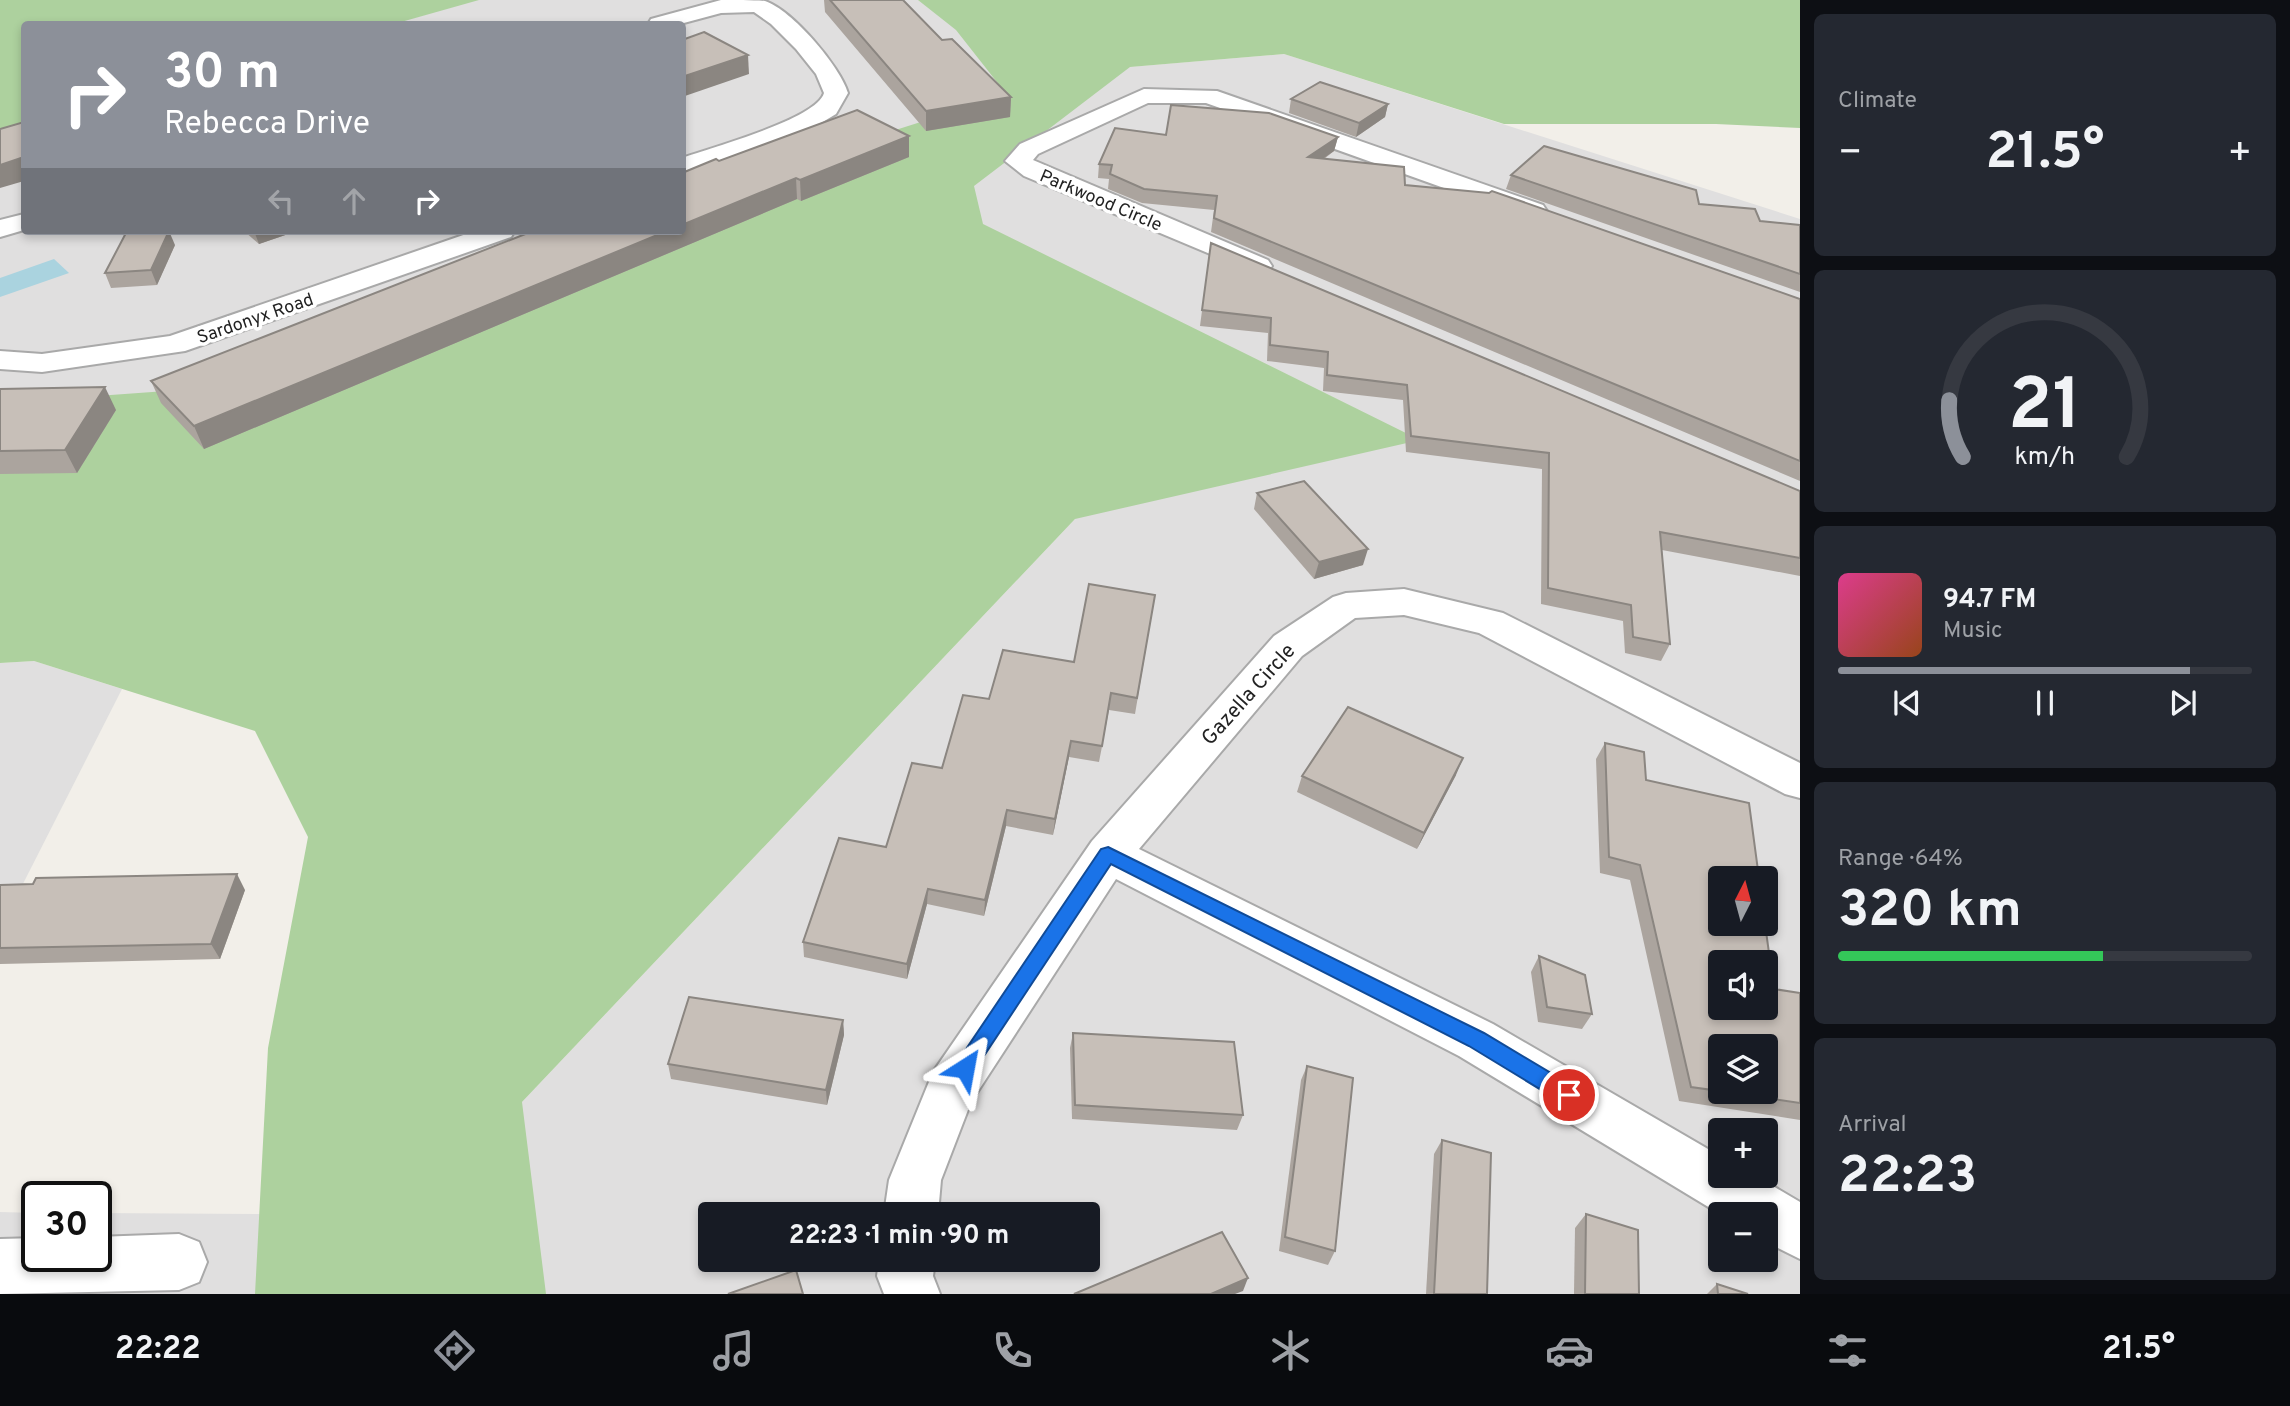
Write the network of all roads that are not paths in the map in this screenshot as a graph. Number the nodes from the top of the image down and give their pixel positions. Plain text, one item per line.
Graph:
1 (669, 21) edge
2 (686, 166) edge
3 (1564, 221) edge
4 (21, 223) edge
5 (0, 229) edge
6 (491, 235) edge
7 (1276, 274) edge
8 (0, 360) edge
9 (1800, 782) edge
10 (1108, 854) junction
11 (912, 1202) edge
12 (1800, 1231) edge
13 (179, 1262) dead end
14 (0, 1267) edge
15 (906, 1272) edge
16 (912, 1294) edge

1 - 2 street
3 - 7 street, Parkwood Circle
4 - 5 street
6 - 8 street, Sardonyx Road
9 - 10 street, Gazella Circle
10 - 11 street, Gazella Circle
10 - 12 street
13 - 14 street
15 - 16 street

